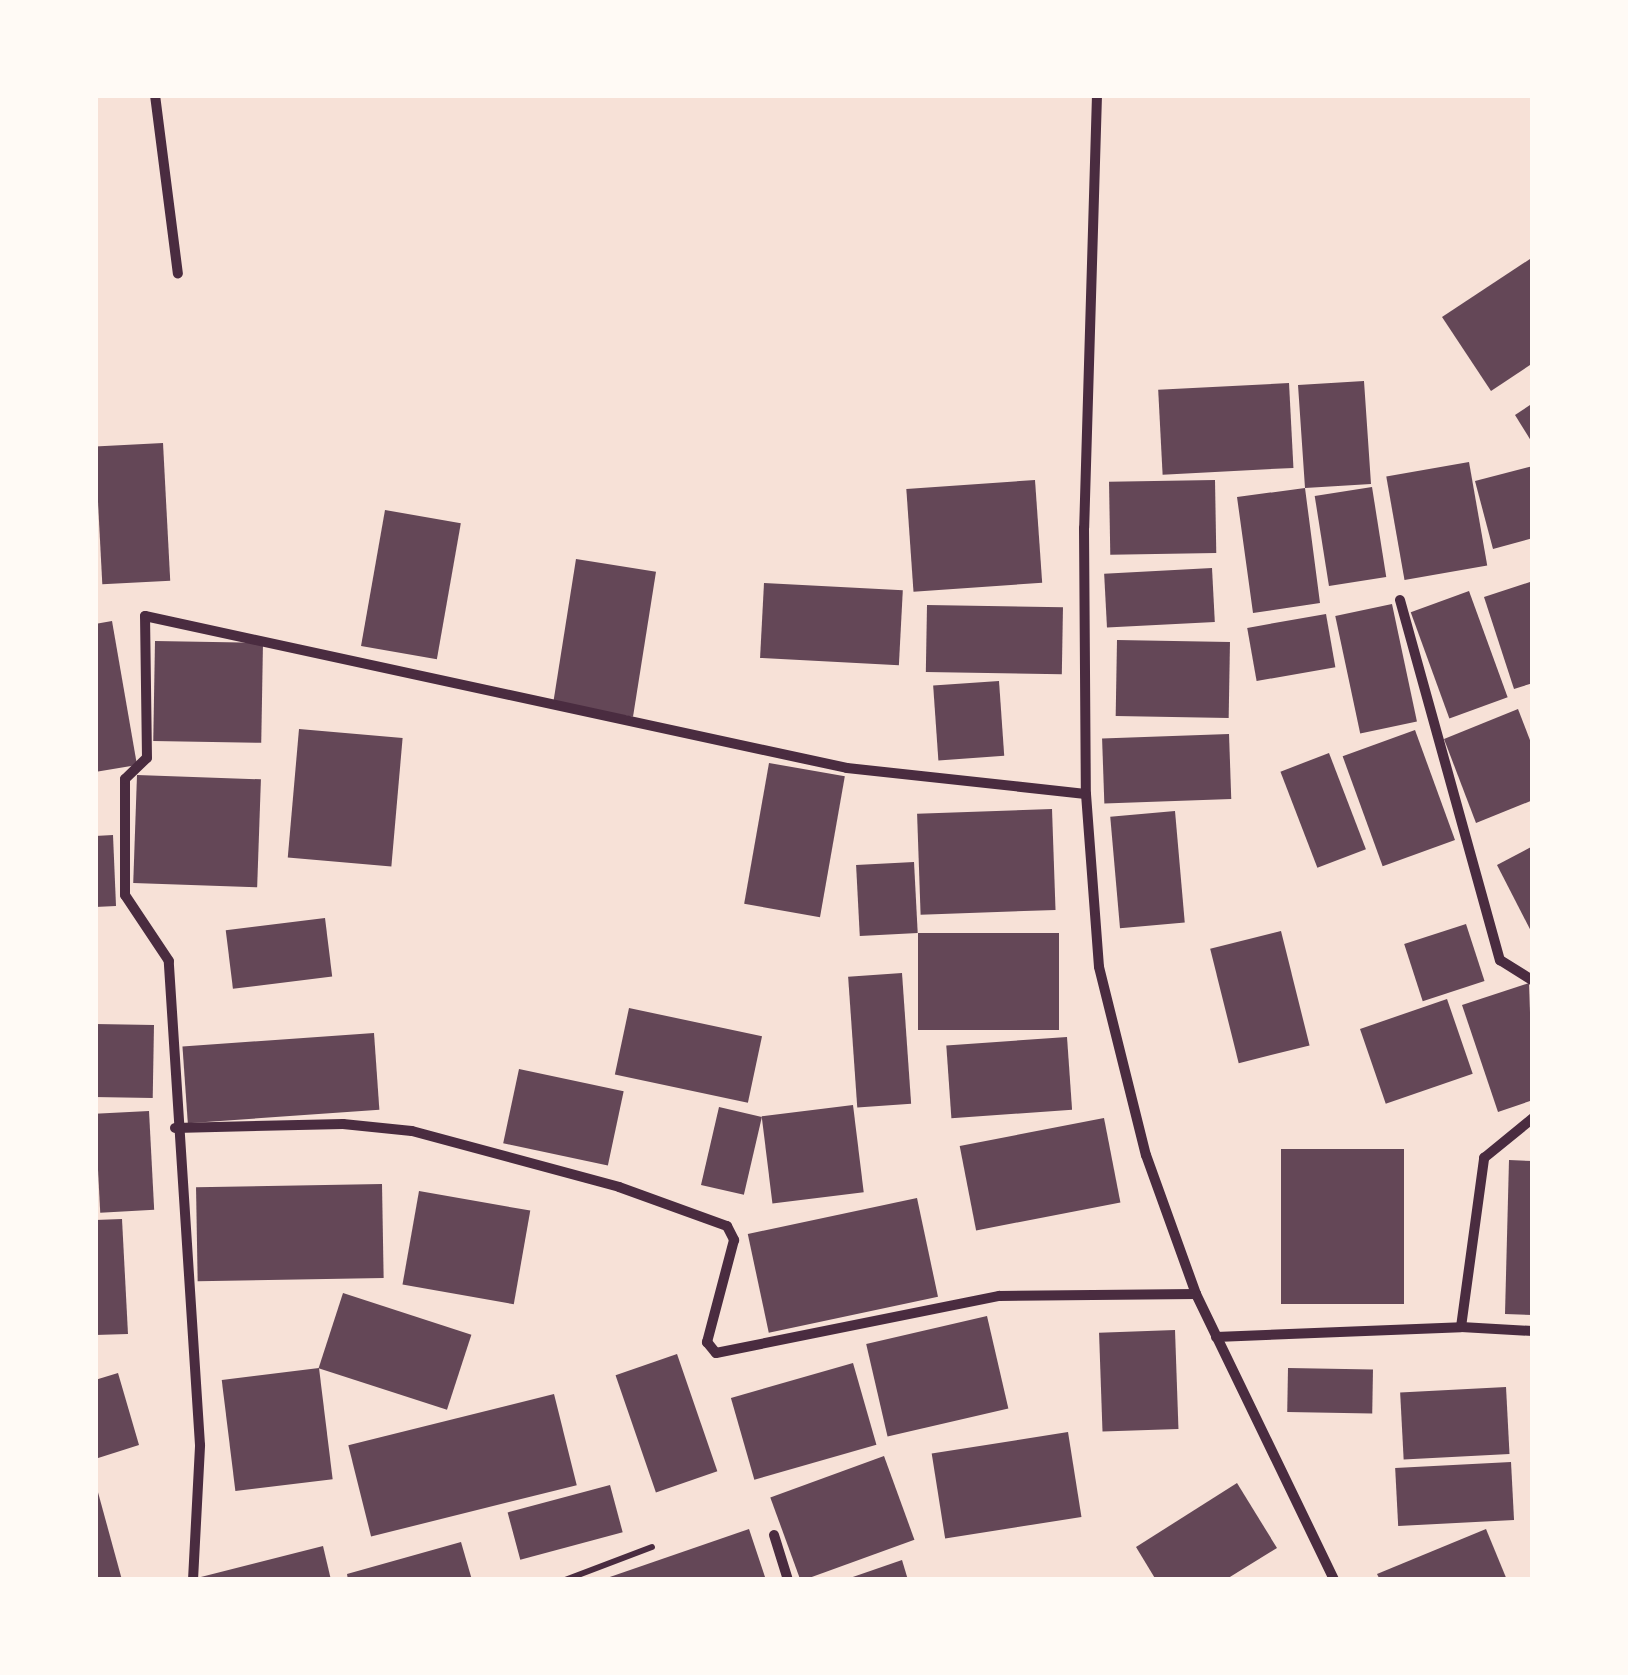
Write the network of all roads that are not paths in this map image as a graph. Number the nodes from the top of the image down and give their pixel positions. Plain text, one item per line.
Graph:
1 (155, 95) edge
2 (1098, 98) edge
3 (178, 274) dead end
4 (1400, 600) dead end
5 (1086, 794) junction
6 (1533, 980) edge
7 (1533, 1118) edge
8 (176, 1128) junction
9 (1196, 1294) junction
10 (1461, 1327) junction
11 (1533, 1331) edge
12 (1216, 1336) junction
13 (774, 1535) dead end
14 (193, 1580) edge
15 (788, 1580) edge
16 (1334, 1580) edge

1 - 3 street
2 - 5 street
4 - 6 street
5 - 8 street
5 - 9 street
7 - 10 street
8 - 9 street
8 - 14 street
9 - 12 street
10 - 11 street
10 - 12 street
12 - 16 street
13 - 15 street

